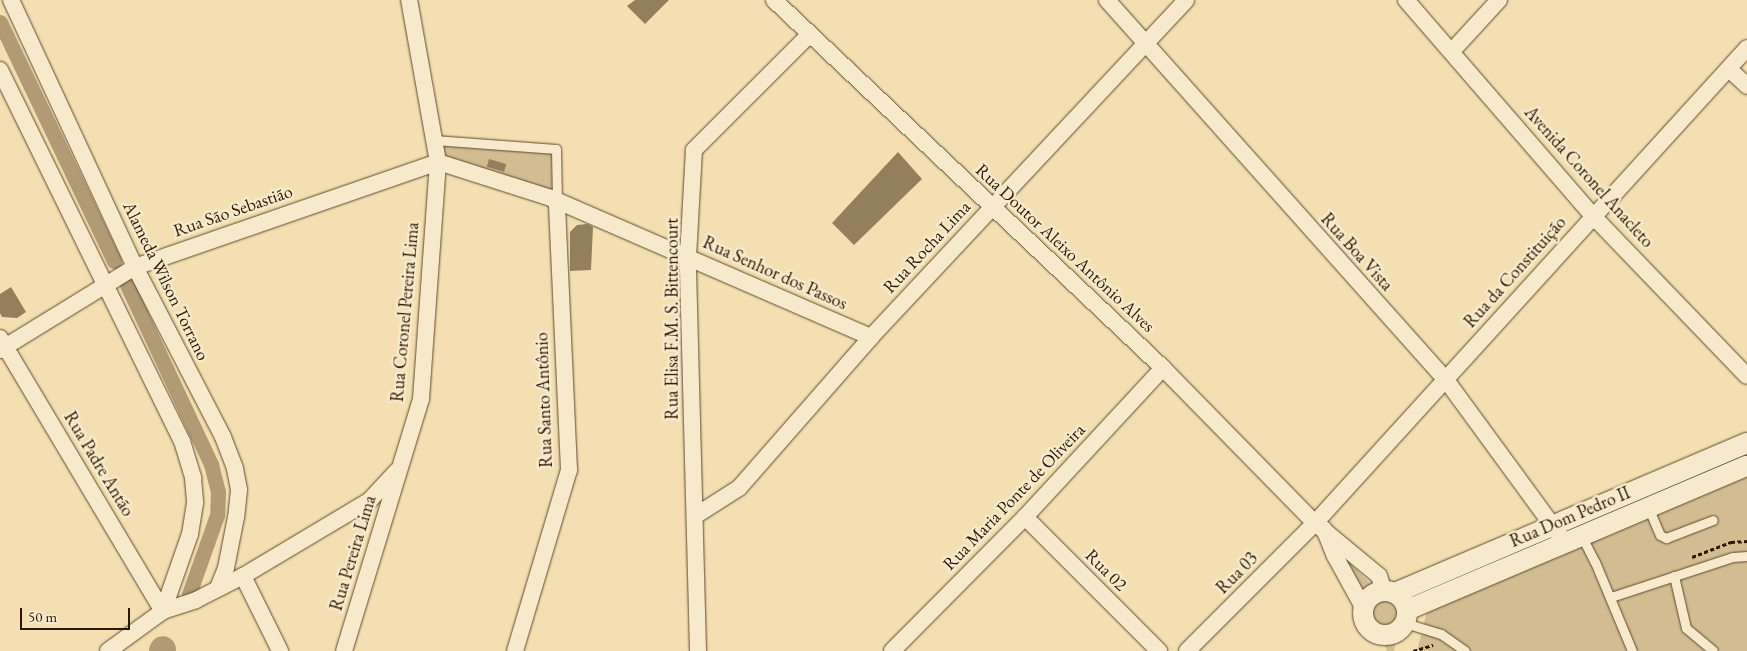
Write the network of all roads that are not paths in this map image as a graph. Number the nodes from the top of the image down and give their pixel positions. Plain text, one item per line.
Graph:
1 (11, 0) edge
2 (409, 0) edge
3 (774, 0) edge
4 (1107, 0) edge
5 (1186, 0) edge
6 (1406, 0) edge
7 (1499, 0) edge
8 (809, 35) junction
9 (1144, 46) junction
10 (1747, 48) edge
11 (1453, 50) junction
12 (1728, 69) junction
13 (0, 70) edge
14 (1747, 86) edge
15 (434, 140) junction
16 (438, 162) junction
17 (557, 201) junction
18 (993, 207) junction
19 (1592, 215) junction
20 (688, 257) junction
21 (135, 267) junction
22 (107, 282) junction
23 (871, 337) junction
24 (2, 345) edge
25 (1163, 368) junction
26 (1747, 376) edge
27 (1446, 380) junction
28 (1747, 444) edge
29 (1747, 466) edge
30 (400, 467) junction
31 (1648, 507) junction
32 (695, 516) junction
33 (1025, 517) junction
34 (1712, 520) dead end
35 (1552, 524) junction
36 (1320, 526) junction
37 (1572, 538) junction
38 (1747, 556) edge
39 (243, 576) junction
40 (1674, 576) junction
41 (218, 588) junction
42 (1390, 592) junction
43 (1611, 597) junction
44 (1363, 607) junction
45 (163, 611) junction
46 (1404, 621) junction
47 (1379, 642) edge
48 (108, 651) edge
49 (280, 651) edge
50 (344, 651) edge
51 (515, 651) edge
52 (698, 651) edge
53 (892, 651) edge
54 (1159, 651) edge
55 (1187, 651) edge
56 (1398, 651) edge
57 (1465, 651) edge
58 (1632, 651) edge
59 (1713, 651) edge

1 - 21 street, Alameda Wilson Torrano
2 - 15 street, Rua Coronel Pereira Lima
3 - 8 street, Rua Doutor Aleixo Antônio Alves
4 - 9 street, Rua Boa Vista
5 - 9 street, Rua Rocha Lima
6 - 11 street, Avenida Coronel Anacleto
7 - 11 street
8 - 18 street, Rua Doutor Aleixo Antônio Alves
8 - 20 street, Rua Elisa F.M. S. Bittencourt
9 - 18 street, Rua Rocha Lima
9 - 27 street, Rua Boa Vista
10 - 12 street, Rua da Constituição
11 - 19 street, Avenida Coronel Anacleto
12 - 14 street
12 - 19 street, Rua da Constituição
13 - 22 street
15 - 16 street, Rua Coronel Pereira Lima
15 - 17 lane
16 - 17 street, Rua Senhor dos Passos
16 - 21 street, Rua São Sebastião
16 - 30 street, Rua Coronel Pereira Lima
17 - 20 street, Rua Senhor dos Passos
17 - 51 street, Rua Santo Antônio
18 - 23 street, Rua Rocha Lima
18 - 25 street, Rua Doutor Aleixo Antônio Alves
19 - 26 street, Avenida Coronel Anacleto
19 - 27 street, Rua da Constituição
20 - 23 street, Rua Senhor dos Passos
20 - 32 street, Rua Elisa F.M. S. Bittencourt
21 - 22 street, Rua São Sebastião
21 - 41 street, Alameda Wilson Torrano
22 - 24 street, Rua São Sebastião
22 - 45 street
23 - 32 street, Rua Rocha Lima
24 - 45 street, Rua Padre Antão
25 - 33 street, Rua Maria Ponte de Oliveira
25 - 36 street, Rua Doutor Aleixo Antônio Alves
27 - 35 street, Rua Boa Vista
27 - 36 street, Rua da Constituição
28 - 35 street, Rua Dom Pedro II
29 - 31 street, Rua Dom Pedro II
30 - 39 street, Rua Coronel Pereira Lima
30 - 50 street, Rua Pereira Lima
31 - 34 lane
31 - 37 street, Rua Dom Pedro II
32 - 52 street, Rua Elisa F.M. S. Bittencourt
33 - 53 street, Rua Maria Ponte de Oliveira
33 - 54 street, Rua 02
35 - 37 street, Rua Boa Vista
35 - 42 street, Rua Dom Pedro II
36 - 42 street, Rua Doutor Aleixo Antônio Alves
36 - 44 street, Rua Doutor Aleixo Antônio Alves
36 - 55 street, Rua 03
37 - 43 lane
37 - 46 street, Rua Dom Pedro II
38 - 40 lane
39 - 41 street, Rua Coronel Pereira Lima
39 - 49 street
40 - 43 lane
40 - 59 lane
41 - 45 street, Rua Coronel Pereira Lima
42 - 44 street
42 - 46 street
43 - 58 lane
44 - 47 street
45 - 48 street, Rua Coronel Pereira Lima
46 - 47 street
46 - 56 street
46 - 57 lane

